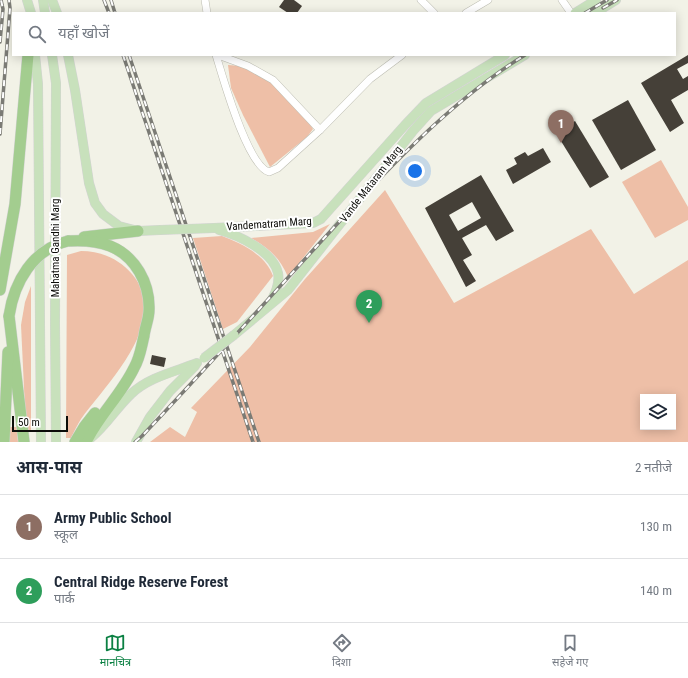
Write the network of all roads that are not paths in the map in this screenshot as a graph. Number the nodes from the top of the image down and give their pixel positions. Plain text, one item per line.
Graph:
1 (27, 0) edge
2 (43, 0) edge
3 (52, 0) edge
4 (205, 0) edge
5 (421, 0) edge
6 (488, 0) edge
7 (562, 0) edge
8 (596, 0) edge
9 (616, 0) edge
10 (31, 12) edge
11 (45, 12) edge
12 (57, 12) edge
13 (207, 12) edge
14 (433, 12) edge
15 (468, 12) edge
16 (571, 12) edge
17 (577, 12) edge
18 (597, 12) edge
19 (28, 56) edge
20 (35, 56) edge
21 (52, 56) edge
22 (68, 56) edge
23 (217, 56) edge
24 (220, 56) edge
25 (401, 56) edge
26 (503, 56) edge
27 (523, 56) edge
28 (320, 130) junction
29 (354, 182) joint
30 (214, 228) junction
31 (138, 231) junction
32 (68, 241) junction
33 (0, 290) edge
34 (267, 307) junction
35 (9, 316) junction
36 (144, 335) junction
37 (201, 361) junction
38 (4, 442) edge
39 (24, 442) edge
40 (41, 442) edge
41 (56, 442) edge
42 (76, 442) edge
43 (86, 442) edge
44 (136, 442) edge

1 - 10 main road
2 - 11 main road
3 - 12 main road
4 - 13 street
5 - 14 street
6 - 15 street
7 - 16 street
8 - 17 main road
9 - 18 main road
19 - 33 highway
20 - 40 main road, Mahatma Gandhi Marg
21 - 41 main road, Mahatma Gandhi Marg
22 - 31 main road, Vandematram Marg
23 - 28 street
24 - 28 street
25 - 28 street
26 - 29 main road, Vande Mataram Marg
27 - 34 main road, Vande Mataram Marg
29 - 30 main road, Vandematram Marg
30 - 31 main road, Vandematram Marg, bridge
30 - 34 main road
31 - 32 highway
32 - 35 highway, bridge
32 - 36 highway
34 - 37 main road, Vande Mataram Marg, bridge
35 - 38 highway
35 - 39 highway
36 - 42 highway
36 - 43 highway
37 - 43 main road
37 - 44 main road

